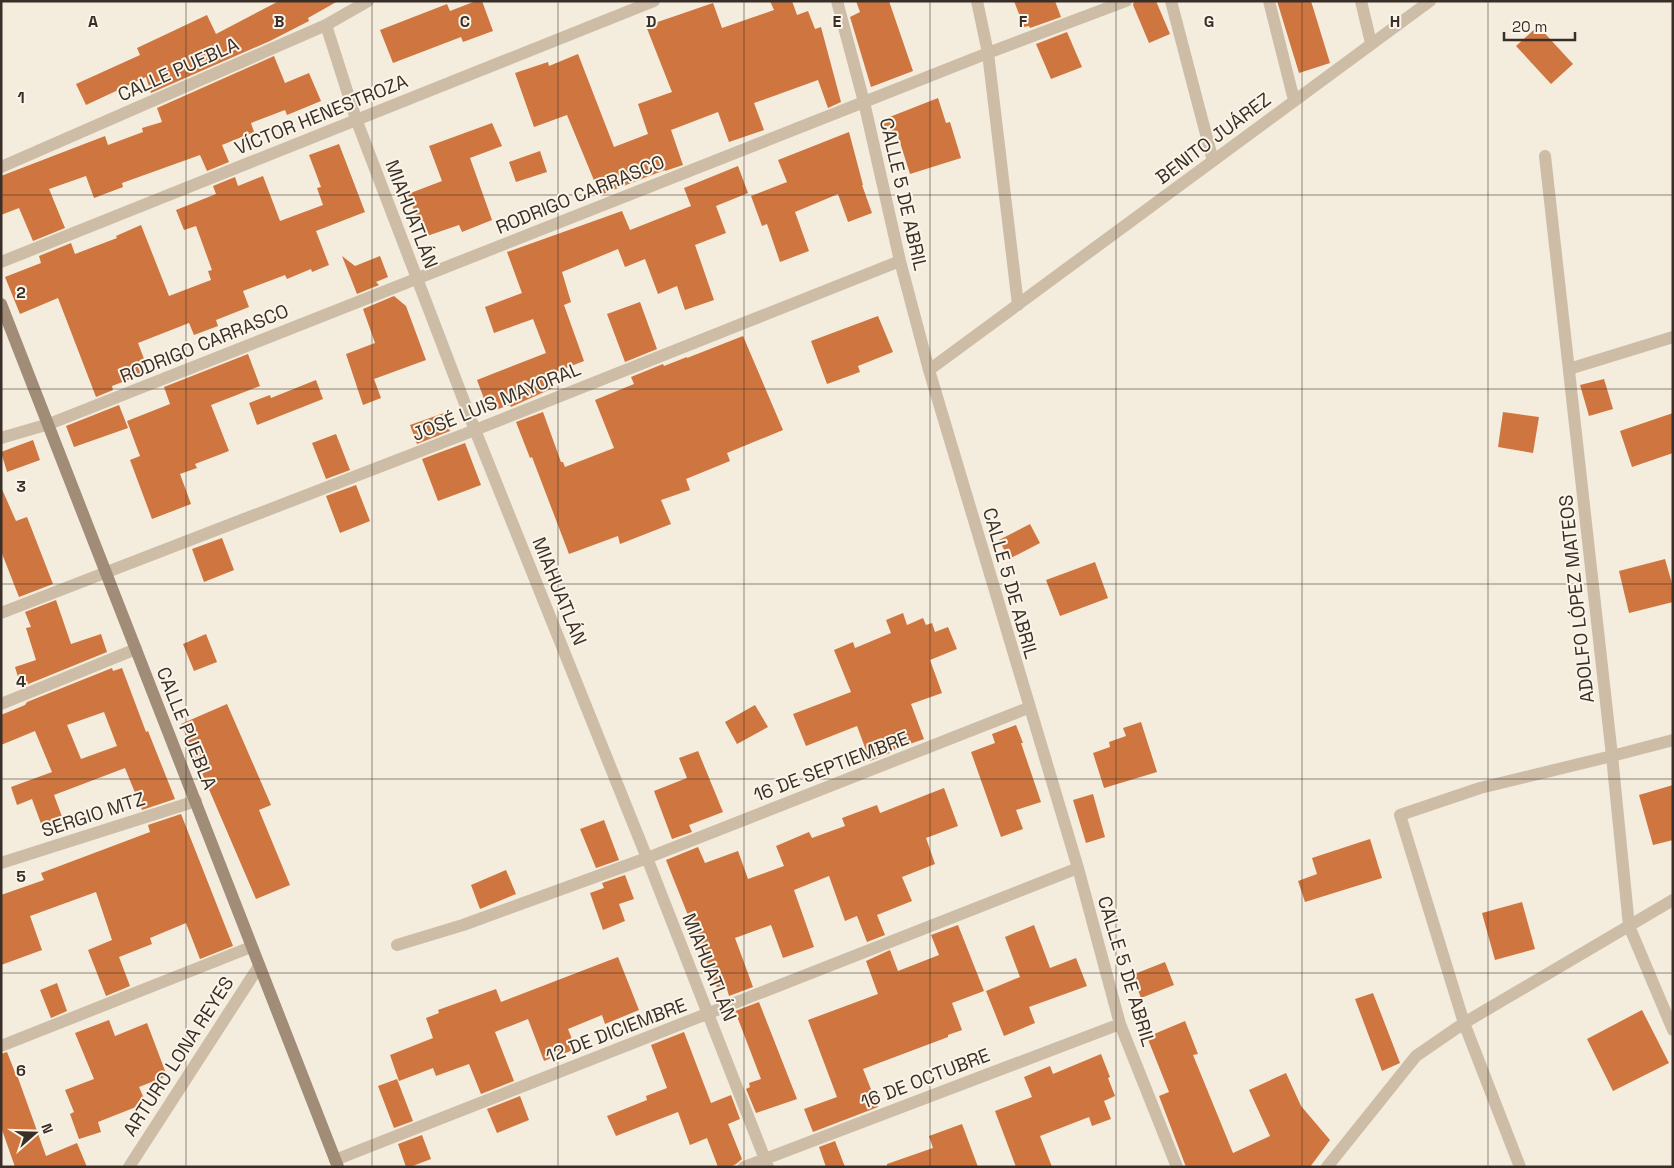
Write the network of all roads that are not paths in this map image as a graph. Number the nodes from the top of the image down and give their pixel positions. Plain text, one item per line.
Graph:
1 (368, 1) edge
2 (654, 1) edge
3 (837, 1) edge
4 (977, 1) edge
5 (1126, 1) edge
6 (1171, 1) edge
7 (1269, 1) edge
8 (1361, 1) edge
9 (1430, 1) edge
10 (326, 25) junction
11 (1371, 43) junction
12 (988, 53) junction
13 (1294, 100) junction
14 (864, 102) junction
15 (356, 120) junction
16 (1545, 156) dead end
17 (1213, 161) junction
18 (1, 167) edge
19 (900, 261) junction
20 (1, 262) edge
21 (417, 279) junction
22 (1, 304) edge
23 (1018, 305) junction
24 (1673, 338) edge
25 (929, 370) junction
26 (1569, 370) junction
27 (49, 424) junction
28 (475, 430) junction
29 (1, 438) edge
30 (106, 573) junction
31 (1, 613) edge
32 (136, 649) junction
33 (1, 704) edge
34 (1028, 708) junction
35 (1673, 740) edge
36 (1612, 756) junction
37 (196, 801) junction
38 (647, 858) junction
39 (1, 863) edge
40 (1078, 868) junction
41 (1673, 900) edge
42 (1629, 926) junction
43 (397, 945) dead end
44 (251, 947) junction
45 (259, 966) junction
46 (709, 1014) junction
47 (1464, 1023) junction
48 (1120, 1024) junction
49 (1673, 1030) edge
50 (1, 1046) edge
51 (337, 1163) edge
52 (766, 1163) edge
53 (129, 1167) edge
54 (744, 1167) edge
55 (1177, 1167) edge
56 (1327, 1167) edge
57 (1520, 1167) edge

1 - 10 street, CALLE PUEBLA
2 - 15 street, VÍCTOR HENESTROZA
3 - 14 street, CALLE 5 DE ABRIL
4 - 12 street
5 - 12 street, RODRIGO CARRASCO
6 - 17 street
7 - 13 street
8 - 11 street
9 - 11 street, BENITO JUÁREZ
10 - 15 street, MIAHUATLÁN
10 - 18 street, CALLE PUEBLA
11 - 13 street, BENITO JUÁREZ
12 - 14 street, RODRIGO CARRASCO
12 - 23 street
13 - 17 street, BENITO JUÁREZ
14 - 19 street, CALLE 5 DE ABRIL
14 - 21 street, RODRIGO CARRASCO
15 - 20 street, VÍCTOR HENESTROZA
15 - 21 street, MIAHUATLÁN
16 - 26 street, ADOLFO LÓPEZ MATEOS
17 - 23 street, BENITO JUÁREZ
19 - 25 street, CALLE 5 DE ABRIL
19 - 28 street, JOSÉ LUIS MAYORAL
21 - 27 street, RODRIGO CARRASCO
21 - 28 street, MIAHUATLÁN
22 - 27 street, CALLE PUEBLA
23 - 25 street, BENITO JUÁREZ
24 - 26 street
25 - 34 street, CALLE 5 DE ABRIL
26 - 36 street, ADOLFO LÓPEZ MATEOS
27 - 29 street, RODRIGO CARRASCO
27 - 30 street, CALLE PUEBLA
28 - 30 street, JOSÉ LUIS MAYORAL
28 - 38 street, MIAHUATLÁN
30 - 31 street
30 - 32 street, CALLE PUEBLA
32 - 33 street
32 - 37 street, CALLE PUEBLA
34 - 38 street, 16 DE SEPTIEMBRE
34 - 40 street, CALLE 5 DE ABRIL
35 - 36 street
36 - 42 street, ADOLFO LÓPEZ MATEOS
36 - 47 street
37 - 39 street, SERGIO MTZ
37 - 44 street, CALLE PUEBLA
38 - 43 street, 16 DE SEPTIEMBRE
38 - 46 street, MIAHUATLÁN
40 - 46 street, 12 DE DICIEMBRE
40 - 48 street, CALLE 5 DE ABRIL
41 - 42 street
42 - 47 street
42 - 49 street, ADOLFO LÓPEZ MATEOS
44 - 45 street, CALLE PUEBLA
44 - 50 street
45 - 51 street, CALLE PUEBLA
45 - 53 street, ARTURO LONA REYES
46 - 51 street, 12 DE DICIEMBRE
46 - 52 street, MIAHUATLÁN
47 - 56 street
47 - 57 street
48 - 52 street, 16 DE OCTUBRE
48 - 55 street, CALLE 5 DE ABRIL
52 - 54 street, 16 DE OCTUBRE

